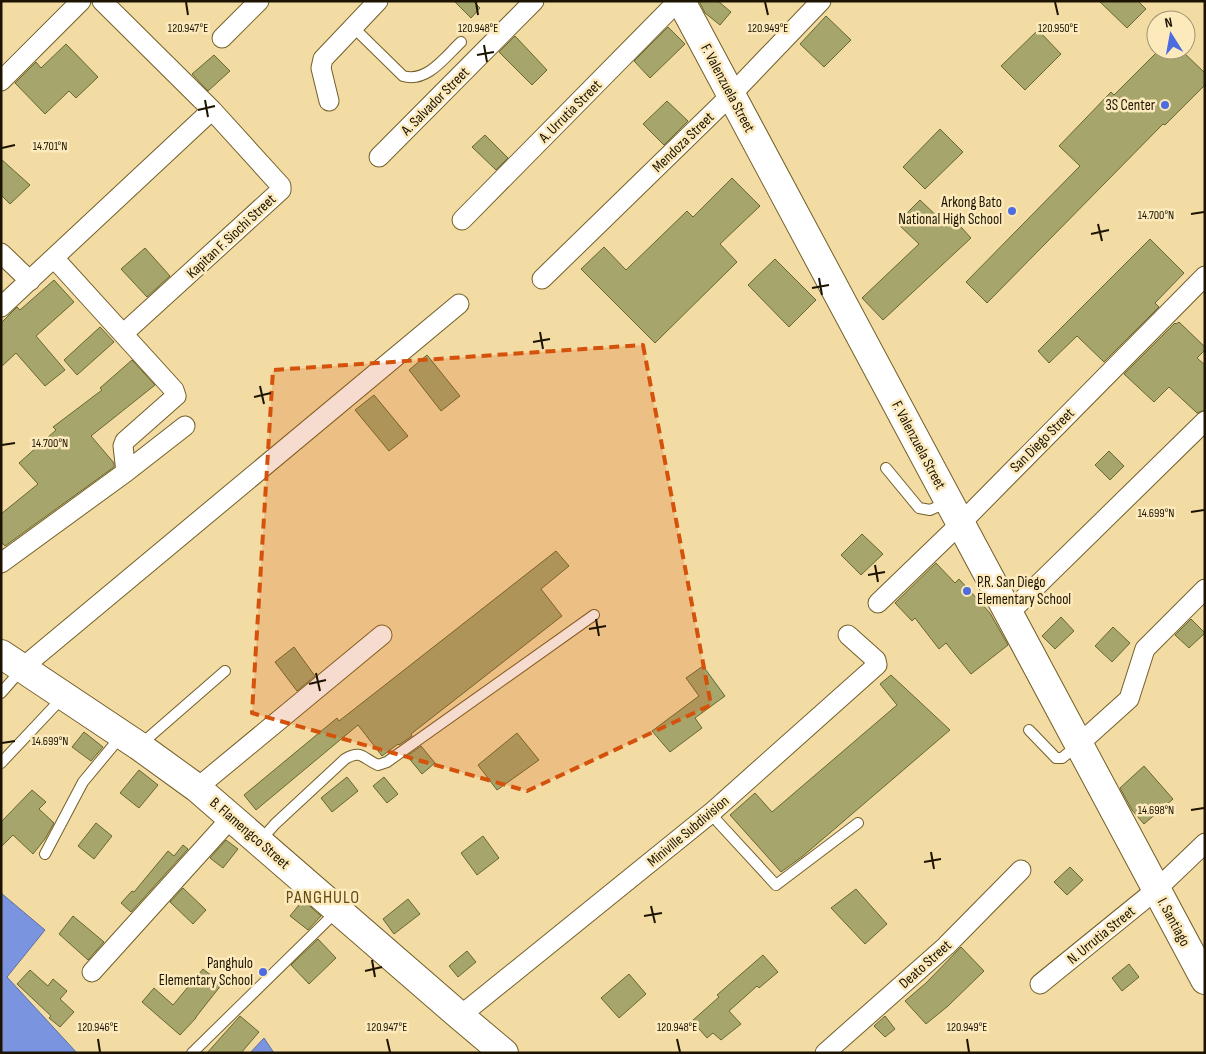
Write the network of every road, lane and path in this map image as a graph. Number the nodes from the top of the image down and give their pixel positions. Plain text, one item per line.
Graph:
1 (81, 1) edge
2 (102, 1) edge
3 (378, 1) edge
4 (534, 1) edge
5 (680, 1) edge
6 (822, 1) edge
7 (255, 3) edge
8 (353, 28) junction
9 (222, 38) dead end
10 (461, 42) dead end
11 (1, 81) edge
12 (731, 95) junction
13 (329, 102) dead end
14 (212, 110) junction
15 (378, 157) dead end
16 (462, 220) dead end
17 (1, 253) edge
18 (54, 258) junction
19 (1205, 276) edge
20 (542, 279) dead end
21 (30, 281) junction
22 (459, 304) dead end
23 (1, 307) edge
24 (124, 333) junction
25 (1205, 420) edge
26 (185, 426) dead end
27 (886, 468) dead end
28 (126, 472) junction
29 (955, 512) junction
30 (1, 563) edge
31 (1205, 589) edge
32 (878, 603) dead end
33 (1009, 613) junction
34 (594, 615) dead end
35 (848, 634) dead end
36 (382, 635) dead end
37 (12, 661) edge
38 (225, 672) dead end
39 (1, 693) edge
40 (64, 696) junction
41 (1029, 730) dead end
42 (131, 740) junction
43 (1079, 744) junction
44 (1, 763) edge
45 (197, 788) junction
46 (711, 813) junction
47 (232, 818) junction
48 (858, 823) dead end
49 (259, 842) junction
50 (1205, 843) edge
51 (45, 854) dead end
52 (1021, 870) dead end
53 (1157, 889) junction
54 (338, 910) junction
55 (92, 972) dead end
56 (1205, 980) edge
57 (1040, 984) dead end
58 (460, 1016) junction
59 (192, 1053) edge
60 (504, 1053) edge
61 (825, 1053) edge

1 - 11 street
2 - 14 street, Kapitan F. Siochi Street
3 - 8 street
4 - 15 street, A. Salvador Street
5 - 12 street, F. Valenzuela Street
5 - 16 street, A. Urrutia Street
6 - 12 street, Mendoza Street
7 - 9 street
8 - 10 lane
8 - 13 street
12 - 20 street, Mendoza Street
12 - 29 street, F. Valenzuela Street
14 - 18 street
14 - 24 street, Kapitan F. Siochi Street
17 - 21 street
18 - 21 street
18 - 24 street
19 - 29 street, San Diego Street
21 - 23 street
22 - 37 street
24 - 28 street
25 - 33 street
26 - 28 street
27 - 29 lane
28 - 30 street
29 - 32 street, San Diego Street
29 - 33 street, F. Valenzuela Street
31 - 43 street
33 - 43 street, F. Valenzuela Street
34 - 49 lane
35 - 46 street, Miniville Subdivision
36 - 45 street
37 - 39 lane
37 - 40 street, B. Flamengco Street
38 - 42 lane
40 - 42 street, B. Flamengco Street
40 - 44 lane
41 - 43 lane
42 - 45 street, B. Flamengco Street
42 - 51 lane
43 - 53 street, F. Valenzuela Street
45 - 47 street, B. Flamengco Street
46 - 48 lane
46 - 58 street, Miniville Subdivision
47 - 49 street, B. Flamengco Street
47 - 55 street
49 - 54 street, B. Flamengco Street
50 - 53 street, N. Urrutia Street
52 - 61 street, Deato Street
53 - 56 street, I. Santiago
53 - 57 street, N. Urrutia Street
54 - 58 street, B. Flamengco Street
54 - 59 lane
58 - 60 street, B. Flamengco Street

